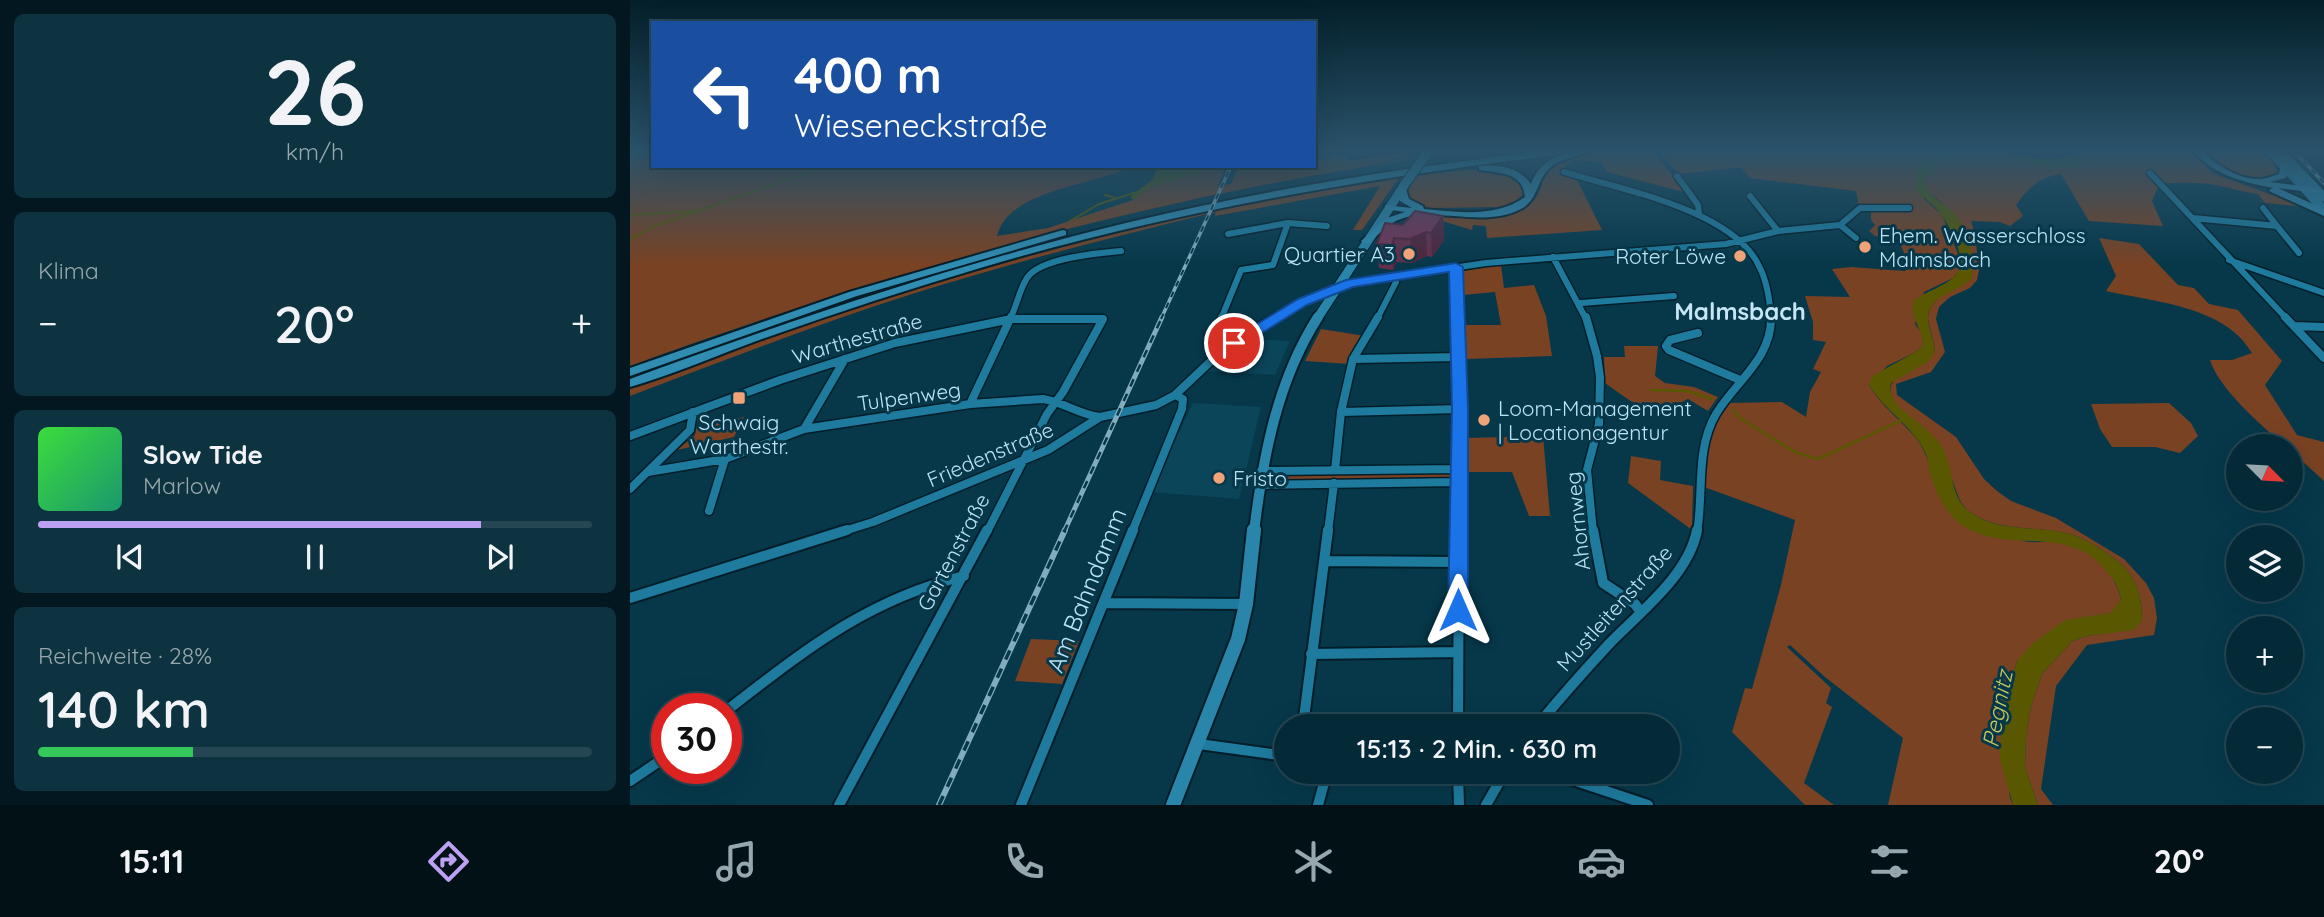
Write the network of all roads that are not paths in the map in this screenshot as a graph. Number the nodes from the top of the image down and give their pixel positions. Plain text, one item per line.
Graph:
1 (2305, 189) edge
2 (1258, 190) edge
3 (1298, 190) edge
4 (1401, 190) edge
5 (1404, 190) edge
6 (1529, 190) edge
7 (1533, 190) edge
8 (1622, 190) edge
9 (1687, 190) edge
10 (2166, 190) edge
11 (2273, 190) edge
12 (1530, 196) junction
13 (1750, 196) dead end
14 (1388, 207) junction
15 (1909, 208) dead end
16 (2263, 208) dead end
17 (2324, 211) edge
18 (1428, 212) junction
19 (1699, 213) junction
20 (2193, 218) junction
21 (1288, 223) junction
22 (1840, 225) junction
23 (1327, 226) dead end
24 (2277, 226) junction
25 (1778, 231) junction
26 (1228, 234) dead end
27 (1856, 239) dead end
28 (1366, 241) junction
29 (1741, 241) junction
30 (1121, 251) dead end
31 (2300, 253) dead end
32 (1553, 257) junction
33 (2230, 260) junction
34 (1456, 267) junction
35 (1394, 277) junction
36 (1335, 289) junction
37 (2324, 293) edge
38 (1674, 296) dead end
39 (1581, 303) junction
40 (1103, 318) joint
41 (1011, 319) junction
42 (2294, 327) junction
43 (2324, 327) edge
44 (1698, 333) dead end
45 (1216, 357) junction
46 (1458, 357) junction
47 (845, 358) junction
48 (2324, 358) edge
49 (1353, 359) junction
50 (630, 372) edge
51 (1740, 380) junction
52 (630, 383) edge
53 (1175, 395) junction
54 (1055, 401) junction
55 (970, 404) junction
56 (1460, 409) junction
57 (693, 412) junction
58 (1341, 412) junction
59 (1100, 417) junction
60 (804, 429) junction
61 (630, 436) edge
62 (725, 458) junction
63 (1023, 460) junction
64 (1458, 469) junction
65 (1335, 470) junction
66 (648, 472) junction
67 (1260, 478) junction
68 (1458, 482) junction
69 (1334, 483) junction
70 (630, 489) edge
71 (709, 511) dead end
72 (1324, 561) junction
73 (1459, 562) junction
74 (964, 576) junction
75 (630, 598) edge
76 (1104, 603) junction
77 (1246, 604) junction
78 (1640, 611) junction
79 (1458, 652) junction
80 (1311, 654) junction
81 (742, 699) edge
82 (1304, 714) edge
83 (1458, 714) edge
84 (1546, 714) edge
85 (1199, 744) junction
86 (1274, 754) edge
87 (651, 767) edge
88 (630, 781) edge
89 (1324, 784) edge
90 (1458, 784) edge
91 (1498, 784) edge
92 (1585, 784) edge
93 (839, 805) edge
94 (1021, 805) edge
95 (1173, 805) edge
96 (1318, 805) edge
97 (1459, 805) edge
98 (1486, 805) edge
99 (1648, 805) edge

1 - 17 main road
2 - 50 highway
3 - 52 highway
4 - 14 main road
5 - 18 highway
6 - 12 highway
7 - 12 highway
8 - 19 street
9 - 19 street
10 - 20 street
11 - 17 highway
12 - 18 highway
13 - 25 street
14 - 18 highway
14 - 28 main road
15 - 22 street
16 - 24 street
18 - 28 highway
19 - 29 street
20 - 24 street
20 - 33 street
21 - 23 street
21 - 26 street
21 - 45 street
22 - 25 street, Friedenstraße
22 - 27 street
24 - 31 street
25 - 29 street, Friedenstraße
28 - 36 main road
29 - 32 street, Friedenstraße
29 - 51 street, Mustleitenstraße
30 - 41 street
32 - 34 street, Friedenstraße
32 - 39 street, Ahornweg
33 - 37 street
33 - 42 street
34 - 35 street, Friedenstraße
34 - 46 street
35 - 36 street, Friedenstraße
35 - 49 street
36 - 45 street, Friedenstraße
36 - 67 main road
38 - 39 street
39 - 78 street, Ahornweg
40 - 41 street, Warthestraße
40 - 54 street, Gartenstraße
41 - 47 street, Warthestraße
41 - 55 street
42 - 43 street
42 - 48 street
44 - 51 street
45 - 53 street, Friedenstraße
46 - 49 street
46 - 56 street
47 - 57 street, Warthestraße
47 - 60 street
49 - 58 street
51 - 78 street, Mustleitenstraße
53 - 59 street, Friedenstraße
53 - 76 street, Am Bahndamm
54 - 55 street, Tulpenweg
54 - 59 street, Tulpenweg
54 - 63 street, Gartenstraße
55 - 60 street, Tulpenweg
56 - 58 street
56 - 64 street
57 - 61 street, Warthestraße
57 - 66 street
58 - 65 street
59 - 63 street, Friedenstraße
60 - 62 street, Tulpenweg
62 - 66 street, Tulpenweg
62 - 71 street
63 - 74 street, Gartenstraße
63 - 75 street, Friedenstraße
64 - 65 street
64 - 68 street
65 - 67 street
66 - 70 street
67 - 69 street
67 - 77 main road
68 - 69 street
68 - 73 street
69 - 72 street
72 - 73 street
72 - 80 street
73 - 79 street
74 - 81 street
74 - 93 street, Gartenstraße
76 - 77 street
76 - 94 street, Am Bahndamm
77 - 85 main road
78 - 84 street, Mustleitenstraße
79 - 80 street
79 - 83 street
80 - 82 street
85 - 86 street
85 - 95 main road
87 - 88 street
89 - 96 street
90 - 97 street
91 - 98 street
92 - 99 street

